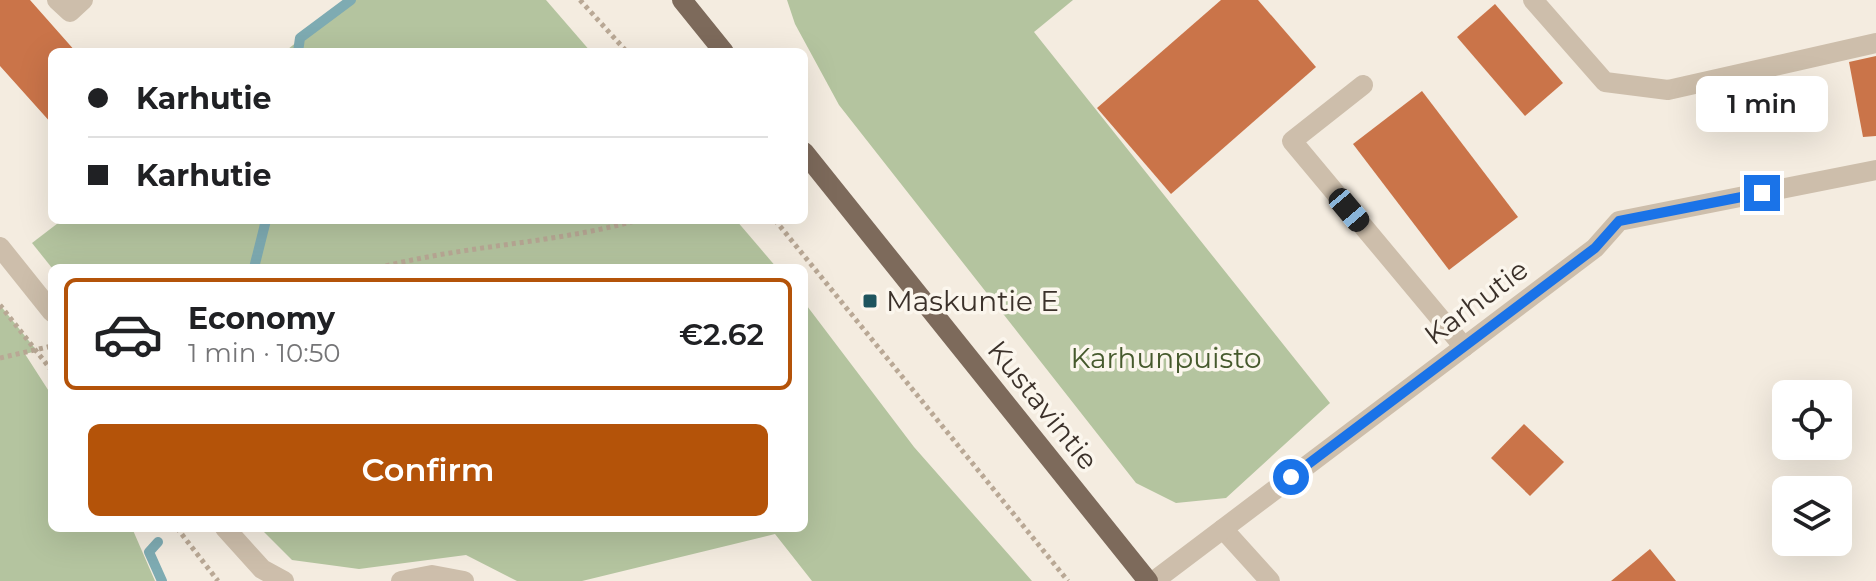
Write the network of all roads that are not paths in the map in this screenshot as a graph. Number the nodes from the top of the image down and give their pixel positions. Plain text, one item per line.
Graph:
1 (57, 0) edge
2 (83, 0) edge
3 (682, 0) edge
4 (1533, 0) edge
5 (1876, 43) edge
6 (721, 48) edge
7 (1363, 85) dead end
8 (808, 157) edge
9 (1876, 170) edge
10 (0, 247) edge
11 (48, 307) edge
12 (1464, 347) junction
13 (1223, 529) junction
14 (229, 532) edge
15 (284, 581) edge
16 (401, 581) edge
17 (464, 581) edge
18 (1151, 581) edge
19 (1270, 581) edge

1 - 2 street
3 - 6 main road
4 - 5 street
7 - 12 street
8 - 18 main road, Kustavintie
9 - 12 street, Karhutie
10 - 11 street
12 - 13 street, Karhutie
13 - 18 street, Karhutie
13 - 19 street
14 - 15 street
16 - 17 street

